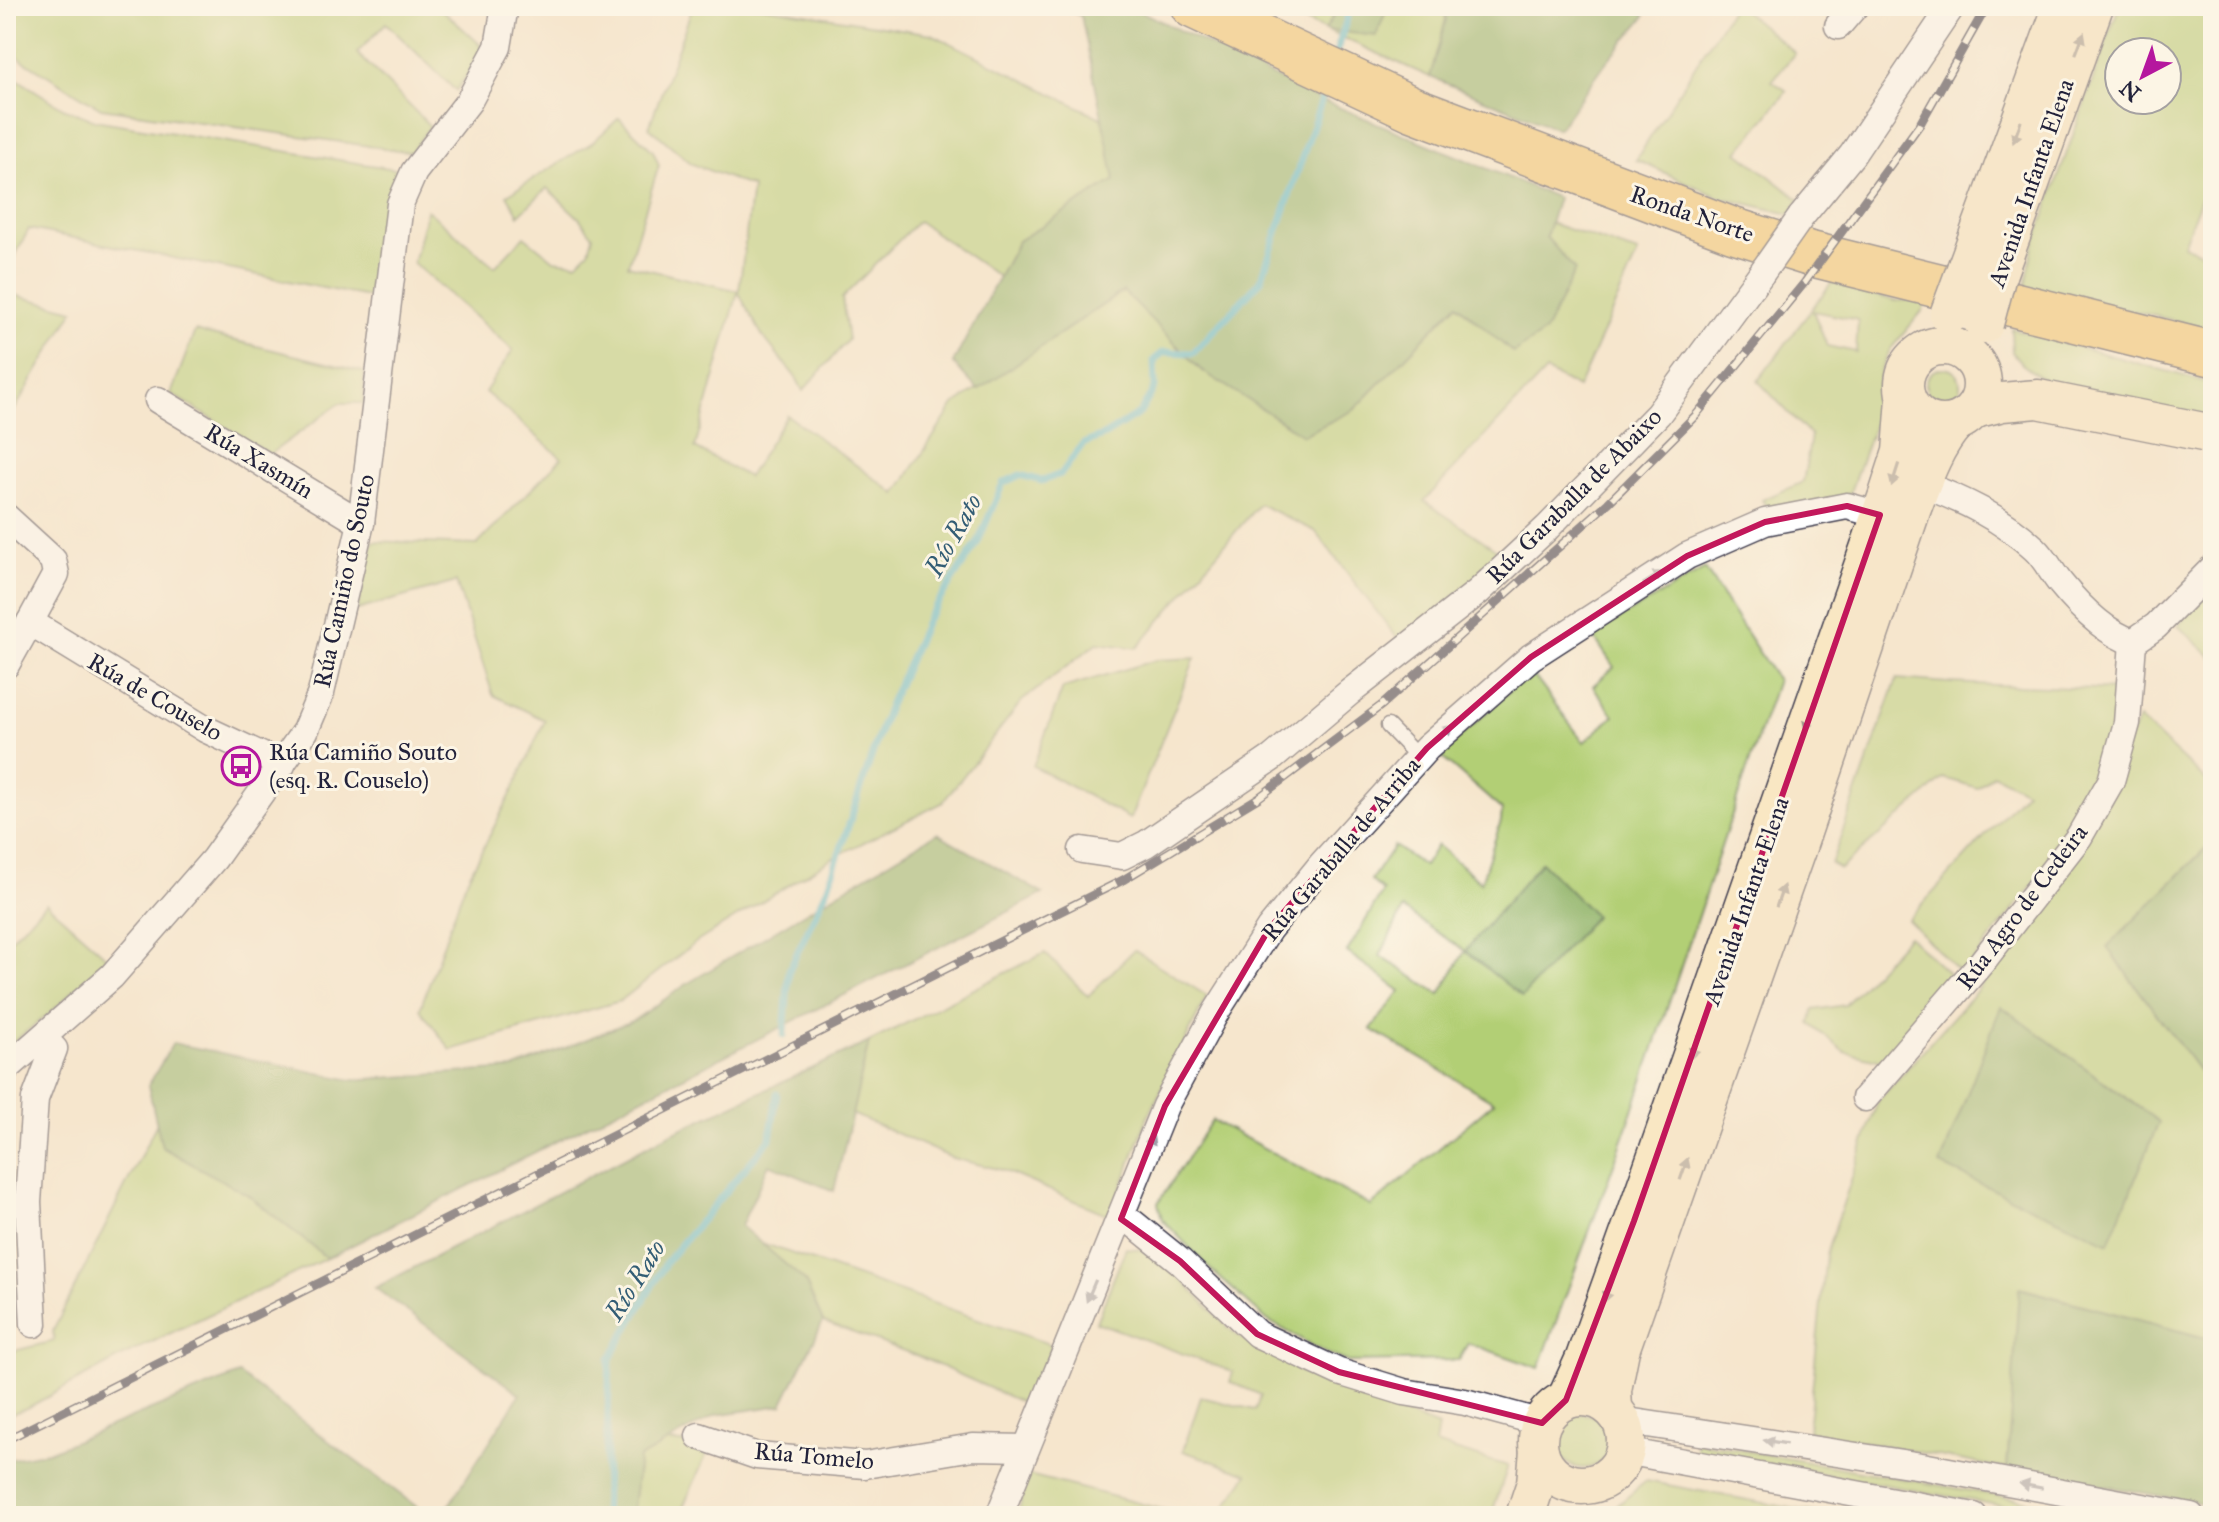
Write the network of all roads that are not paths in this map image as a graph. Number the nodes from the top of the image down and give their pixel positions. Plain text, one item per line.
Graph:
1 (505, 6) edge
2 (1193, 6) edge
3 (1952, 6) edge
4 (2063, 6) edge
5 (2094, 6) edge
6 (1982, 272) junction
7 (1967, 320) junction
8 (1925, 350) junction
9 (2213, 354) edge
10 (1971, 392) junction
11 (1906, 398) junction
12 (158, 400) dead end
13 (2213, 434) edge
14 (1921, 484) junction
15 (1880, 515) junction
16 (6, 517) edge
17 (361, 523) junction
18 (2213, 568) edge
19 (30, 622) junction
20 (2133, 642) junction
21 (6, 665) edge
22 (1388, 726) dead end
23 (1418, 757) junction
24 (282, 765) junction
25 (1082, 850) dead end
26 (43, 1038) junction
27 (6, 1069) edge
28 (1865, 1098) dead end
29 (1121, 1219) junction
30 (34, 1324) dead end
31 (1549, 1425) junction
32 (1620, 1427) junction
33 (699, 1436) dead end
34 (1026, 1448) junction
35 (1584, 1500) edge
36 (999, 1516) edge
37 (1525, 1516) edge
38 (1974, 1516) edge
39 (2191, 1516) edge

1 - 17 street, Rúa Camiño do Souto
2 - 9 highway, Ronda Norte
3 - 25 street, Rúa Garaballa de Abaixo, bridge
4 -> 6 street, Avenida Infanta Elena
6 -> 5 street, Avenida Infanta Elena
6 - 7 street, Avenida Infanta Elena, bridge
7 - 8 street, Avenida Infanta Elena
7 - 10 street, Avenida Infanta Elena
8 - 10 street
8 - 11 street
10 - 11 street
10 - 13 street
10 - 14 street, Avenida Infanta Elena
11 -> 15 street, Avenida Infanta Elena
12 - 17 street, Rúa Xasmín
14 - 20 street
32 -> 14 street, Avenida Infanta Elena
23 -> 15 street, Rúa Garaballa de Arriba
15 -> 31 street, Avenida Infanta Elena
16 - 19 street
17 - 24 street, Rúa Camiño do Souto
18 - 20 street
19 - 21 street
19 - 24 street, Rúa de Couselo
20 - 28 street, Rúa Agro de Cedeira
22 - 23 lane
29 -> 23 street, Rúa Garaballa de Arriba
24 - 26 street, Rúa Camiño do Souto
26 - 27 street, Rúa Camiño do Souto
26 - 30 street
29 - 31 street
29 -> 34 street, Rúa Garaballa de Arriba
31 - 32 street
31 - 35 street
31 - 37 street, Avenida Infanta Elena
32 - 35 street
32 - 38 street
39 -> 32 street
33 - 34 street, Rúa Tomelo
34 - 36 street, Rúa Garaballa de Arriba

